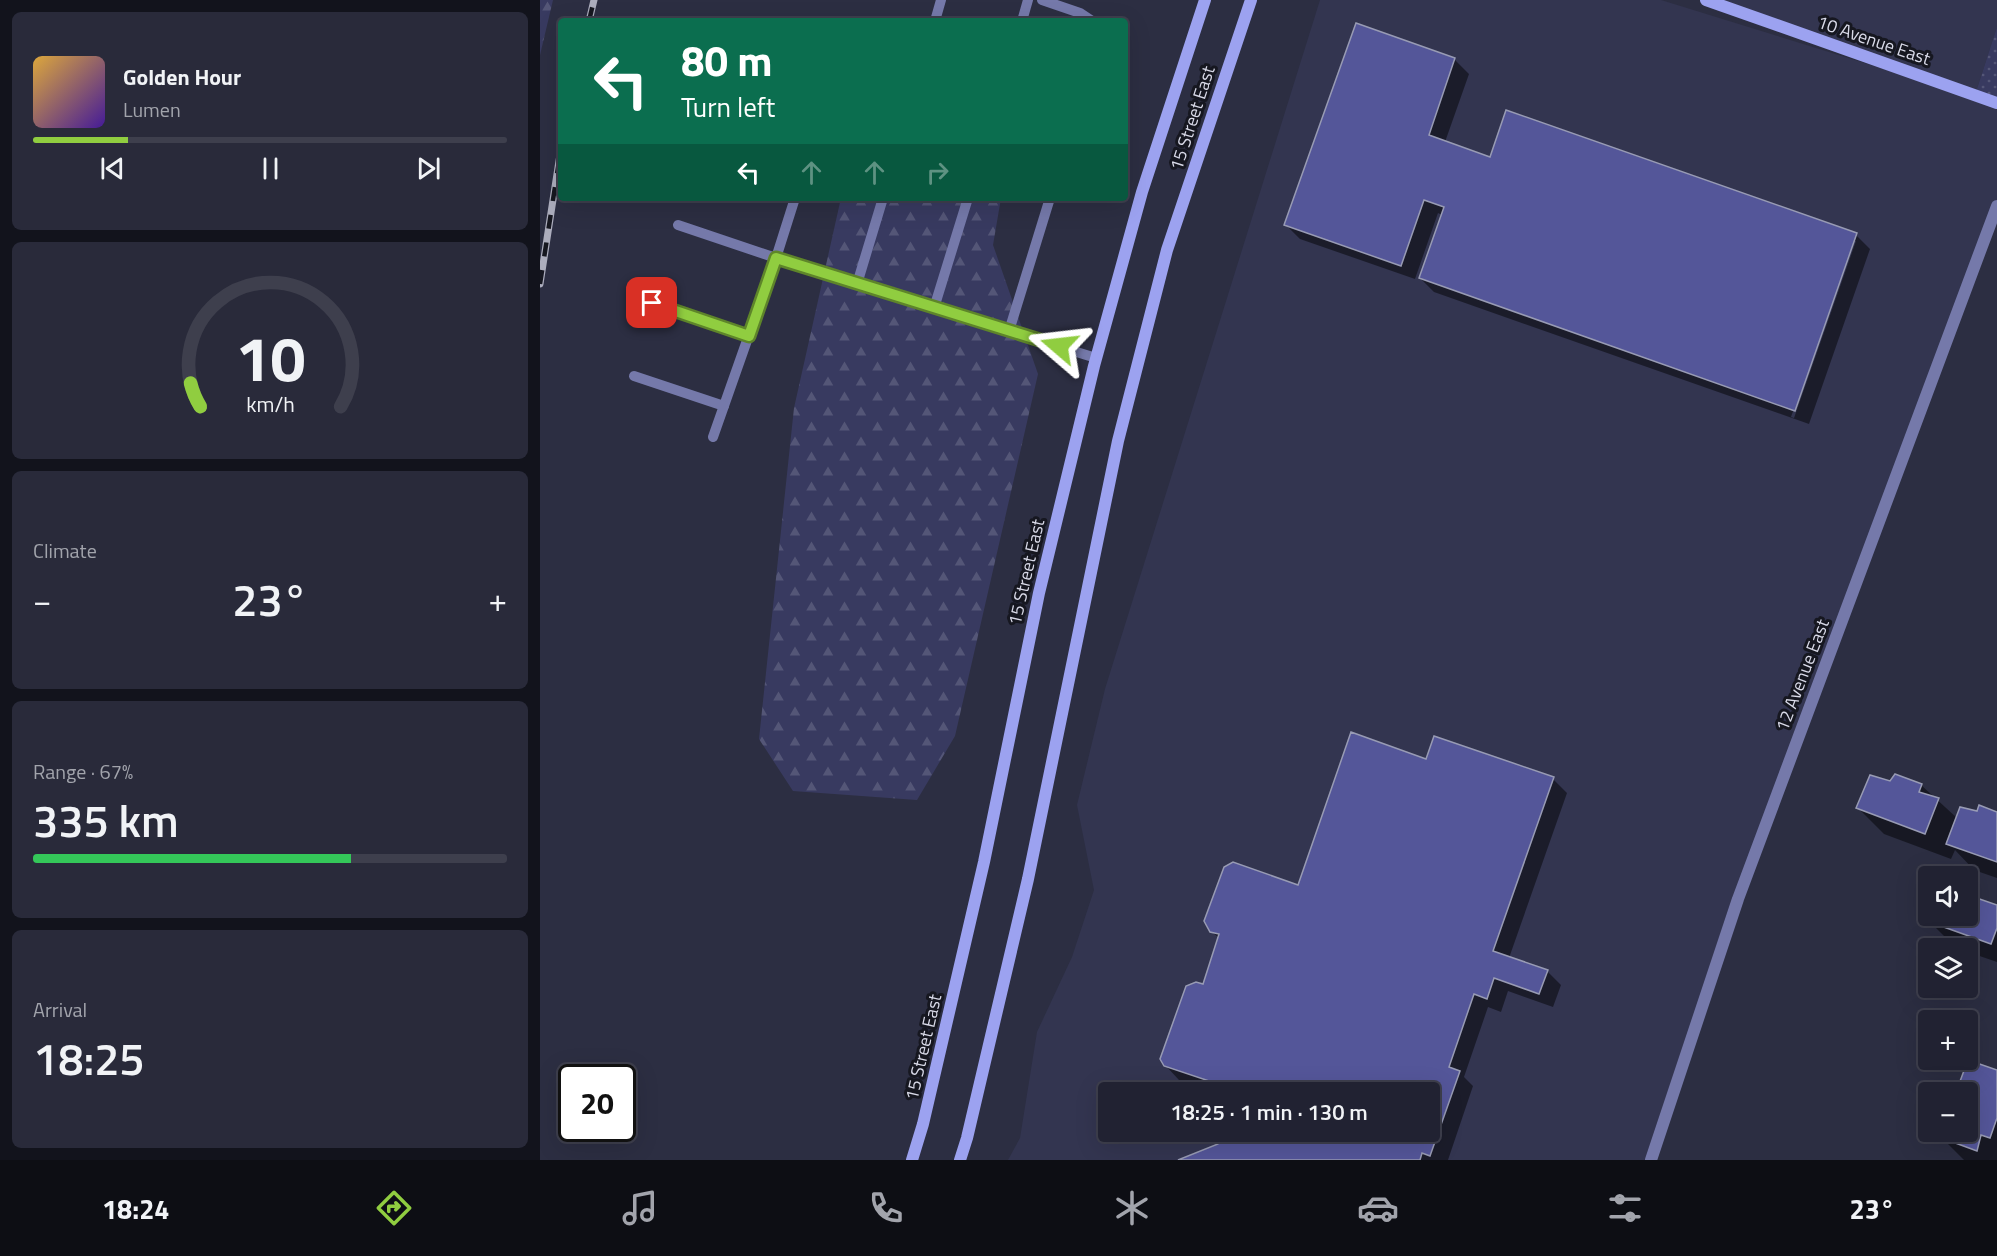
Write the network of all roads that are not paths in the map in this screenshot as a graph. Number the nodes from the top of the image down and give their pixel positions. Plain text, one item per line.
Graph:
1 (941, 0) edge
2 (1028, 0) edge
3 (1042, 0) edge
4 (1205, 0) edge
5 (1251, 0) edge
6 (1706, 0) edge
7 (936, 18) edge
8 (1023, 18) edge
9 (1088, 18) edge
10 (1997, 103) edge
11 (794, 201) edge
12 (882, 201) edge
13 (967, 201) edge
14 (1049, 201) edge
15 (1997, 206) edge
16 (678, 225) dead end
17 (776, 258) junction
18 (858, 284) junction
19 (652, 303) dead end
20 (934, 308) junction
21 (1009, 331) junction
22 (749, 336) junction
23 (1096, 358) junction
24 (634, 376) dead end
25 (724, 406) junction
26 (713, 437) dead end
27 (912, 1160) edge
28 (960, 1160) edge
29 (1651, 1160) edge

1 - 7 lane
2 - 8 lane
3 - 9 lane
4 - 23 main road, 15 Street East
5 - 28 main road, 15 Street East
6 - 10 main road, 10 Avenue East
11 - 17 lane
12 - 18 lane
13 - 20 lane
14 - 21 lane
15 - 29 street, 12 Avenue East
16 - 17 lane
17 - 18 lane
17 - 22 lane
18 - 20 lane
19 - 22 lane
20 - 21 lane
21 - 23 lane
22 - 25 lane
23 - 27 main road, 15 Street East
24 - 25 lane
25 - 26 lane

